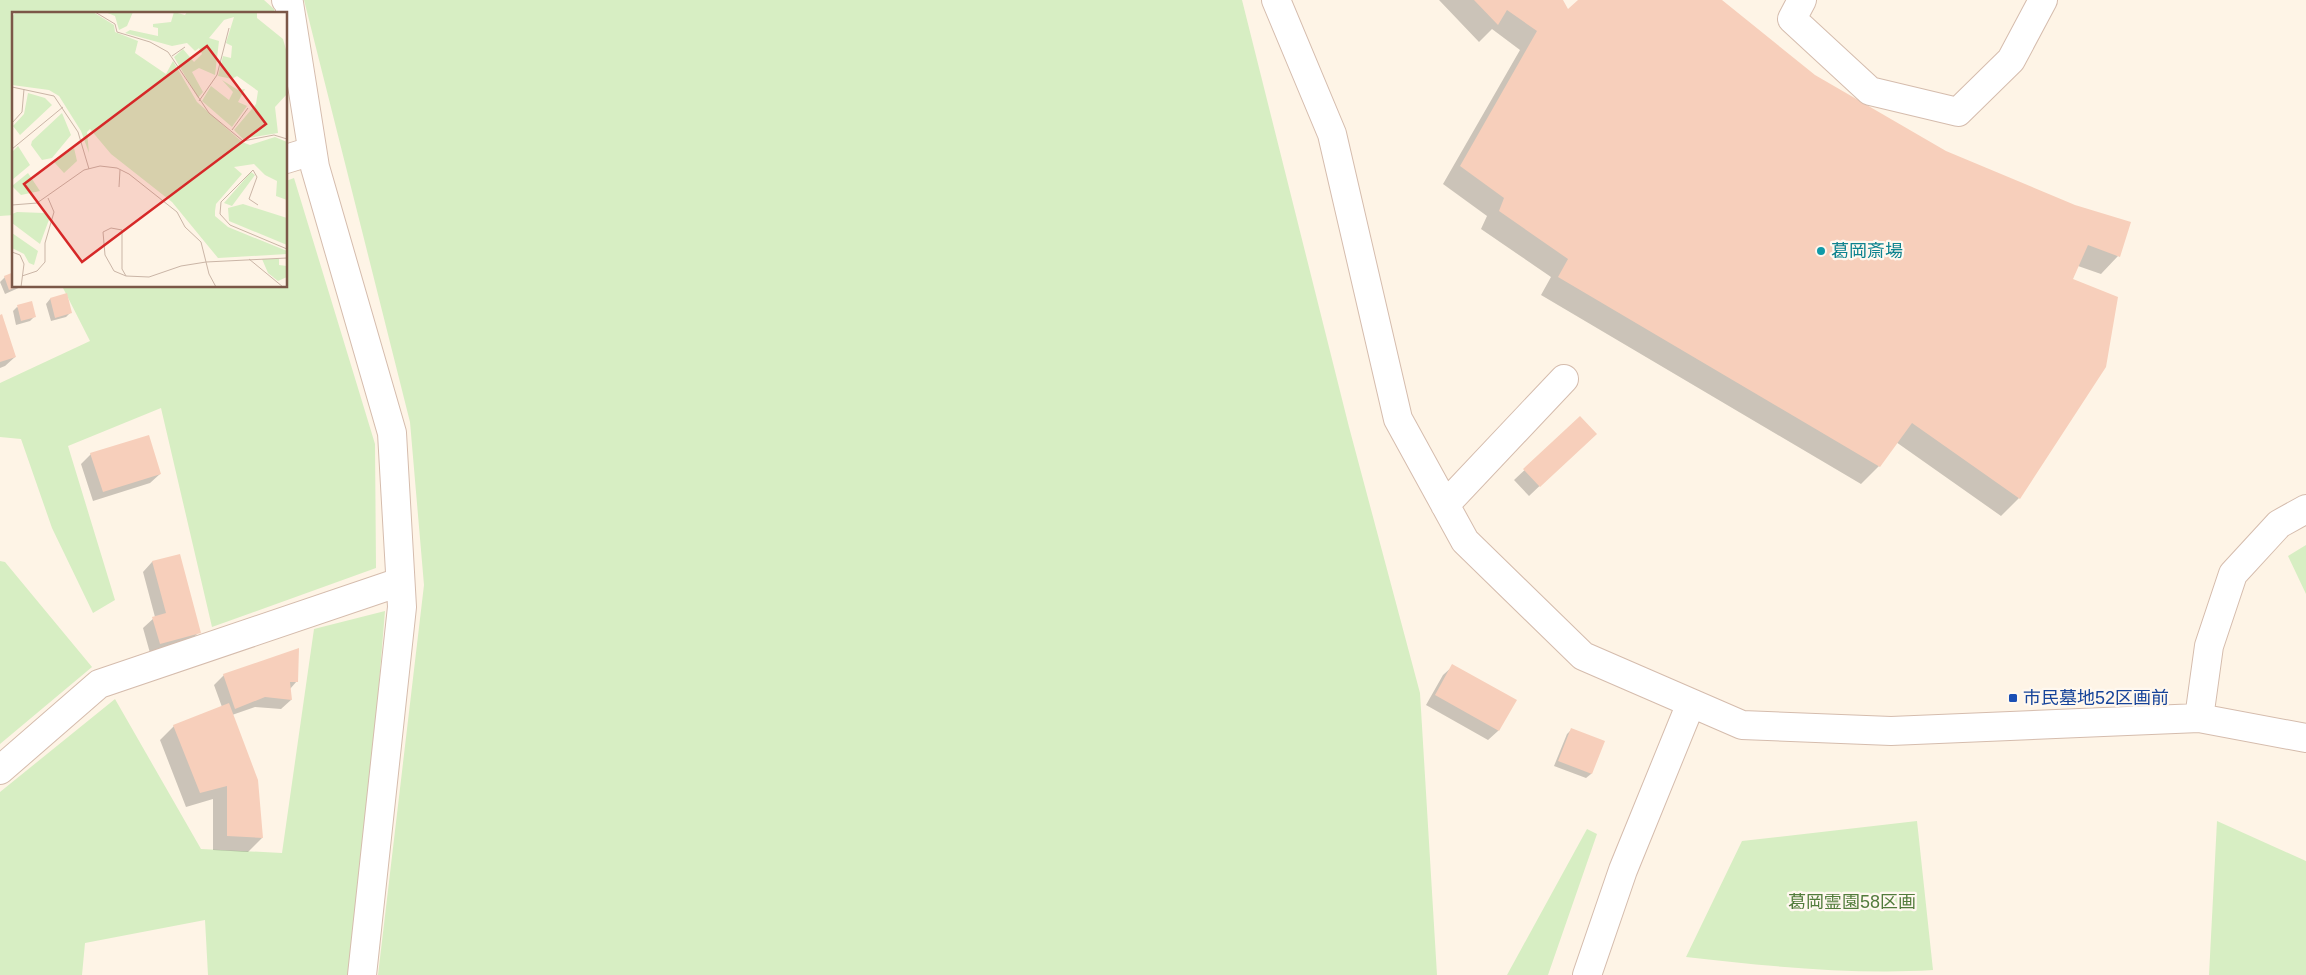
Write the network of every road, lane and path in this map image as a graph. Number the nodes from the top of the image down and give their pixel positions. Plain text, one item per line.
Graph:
1 (286, 0) edge
2 (1276, 0) edge
3 (1802, 0) edge
4 (2043, 0) edge
5 (312, 151) junction
6 (288, 157) edge
7 (1564, 379) dead end
8 (1445, 506) junction
9 (2306, 509) edge
10 (400, 582) junction
11 (1691, 703) junction
12 (2199, 718) junction
13 (2306, 738) edge
14 (0, 770) edge
15 (362, 975) edge
16 (1587, 975) edge

1 - 5 street
2 - 8 street
3 - 4 street
5 - 6 street
5 - 10 street
7 - 8 street
8 - 11 street
9 - 12 street
10 - 14 street
10 - 15 street
11 - 12 street
11 - 16 street
12 - 13 street

